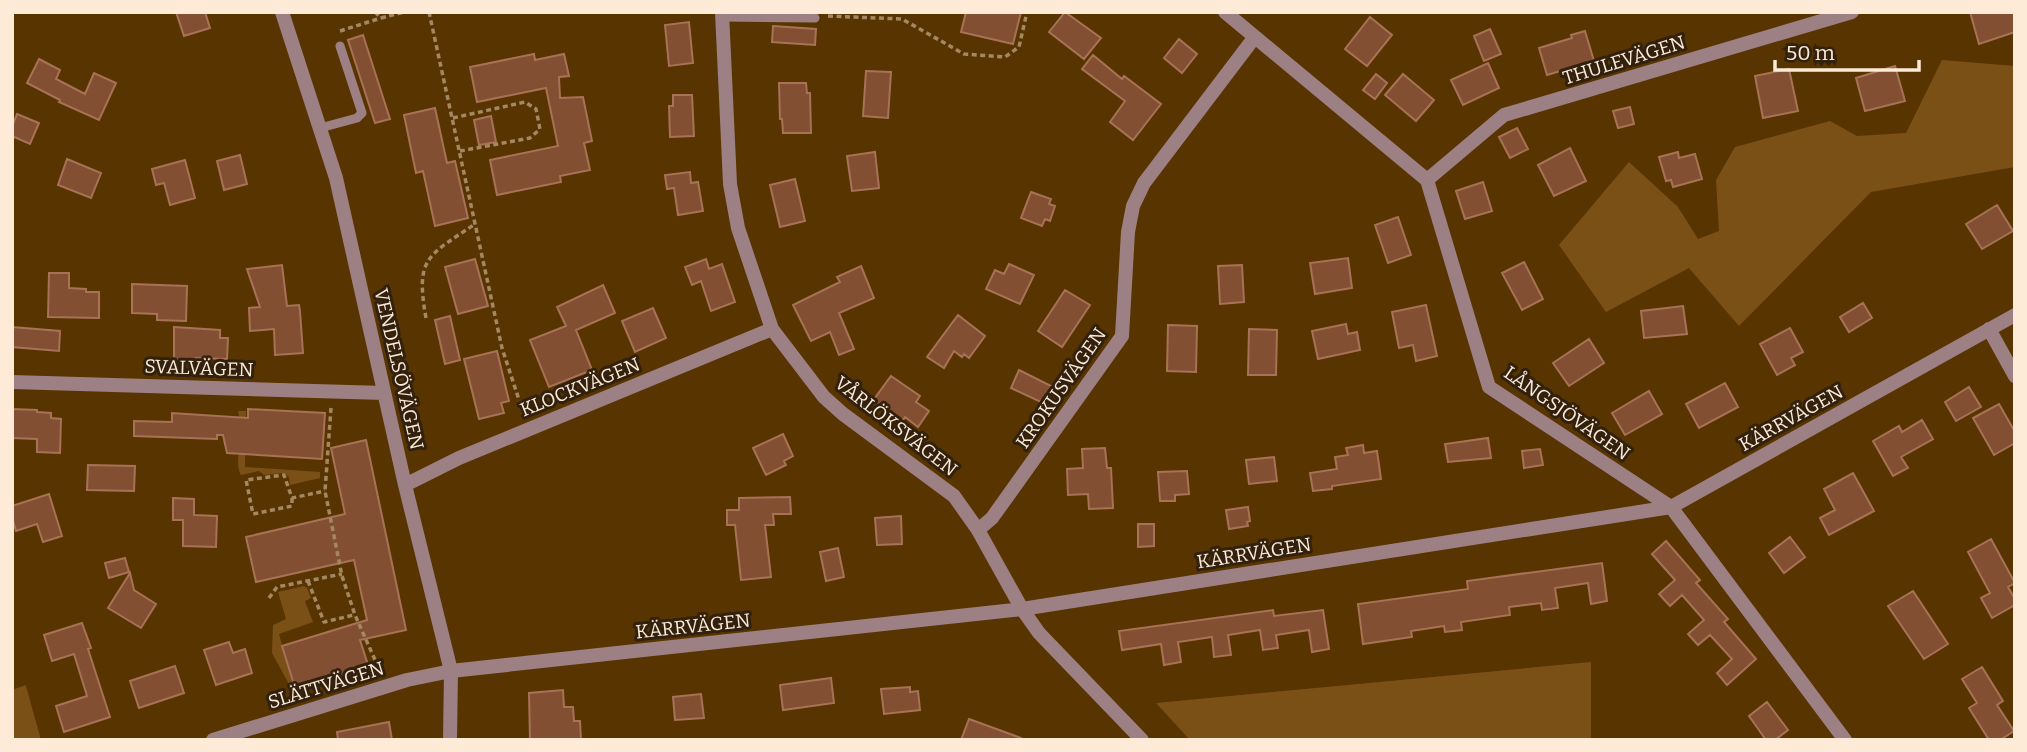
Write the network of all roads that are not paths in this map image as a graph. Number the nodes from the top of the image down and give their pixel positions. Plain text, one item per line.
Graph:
1 (282, 12) edge
2 (1225, 12) edge
3 (1852, 12) edge
4 (722, 15) edge
5 (815, 18) road end
6 (1254, 38) junction
7 (340, 46) road end
8 (320, 128) junction
9 (1427, 180) junction
10 (2015, 315) edge
11 (772, 329) junction
12 (1989, 329) junction
13 (2015, 376) edge
14 (12, 382) edge
15 (384, 393) junction
16 (405, 485) junction
17 (1671, 507) junction
18 (978, 530) junction
19 (1022, 609) junction
20 (451, 671) junction
21 (213, 740) edge
22 (450, 740) edge
23 (1142, 740) edge
24 (1845, 740) edge

1 - 8 street, VENDELSÖVÄGEN
2 - 6 street
3 - 9 street, THULEVÄGEN
4 - 5 lane
4 - 11 street, VÅRLÖKSVÄGEN
6 - 9 street
6 - 18 street, KROKUSVÄGEN
7 - 8 lane
8 - 15 street, VENDELSÖVÄGEN
9 - 17 street, LÅNGSJÖVÄGEN
10 - 12 street, KÄRRVÄGEN
11 - 16 street, KLOCKVÄGEN
11 - 18 street, VÅRLÖKSVÄGEN
12 - 13 street
12 - 17 street, KÄRRVÄGEN
14 - 15 street, SVALVÄGEN
15 - 16 street, VENDELSÖVÄGEN
16 - 20 street, VENDELSÖVÄGEN
17 - 19 street, KÄRRVÄGEN
17 - 24 street, LÅNGSJÖVÄGEN
18 - 19 street, VÅRLÖKSVÄGEN
19 - 20 street, KÄRRVÄGEN
19 - 23 street, VÅRLÖKSVÄGEN
20 - 21 street, SLÄTTVÄGEN
20 - 22 street, VENDELSÖVÄGEN

